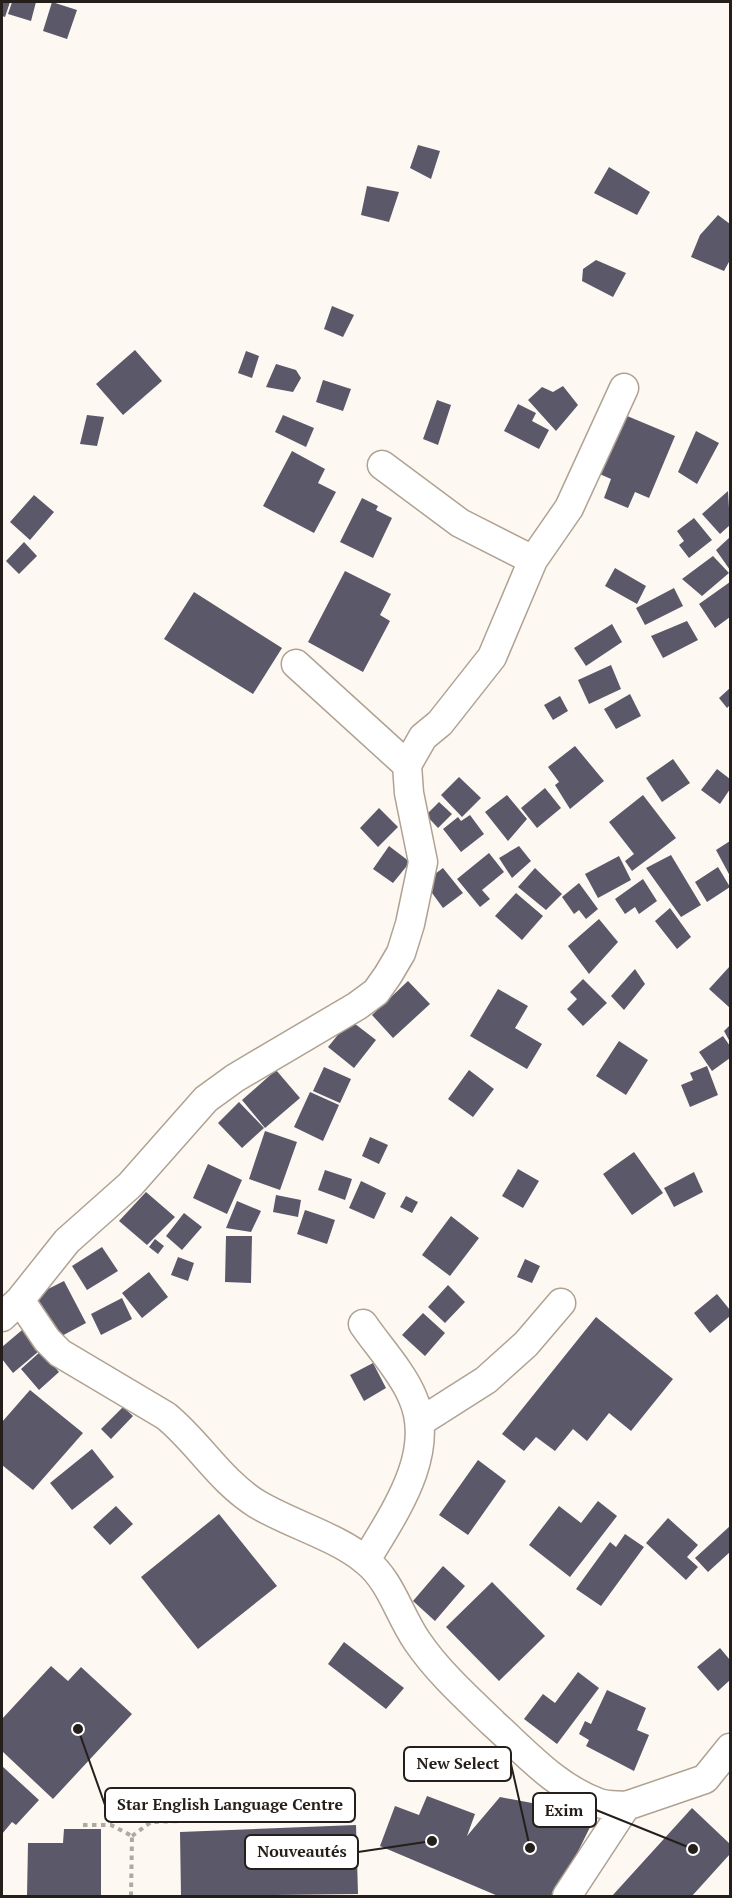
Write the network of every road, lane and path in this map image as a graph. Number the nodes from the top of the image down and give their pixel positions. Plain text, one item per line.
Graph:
1 (624, 388) dead end
2 (382, 465) dead end
3 (533, 560) junction
4 (296, 664) dead end
5 (408, 765) junction
6 (561, 1303) dead end
7 (11, 1309) edge
8 (363, 1324) dead end
9 (420, 1422) junction
10 (366, 1560) junction
11 (730, 1748) edge
12 (626, 1806) junction
13 (345, 1816) dead end
14 (83, 1824) dead end
15 (132, 1836) junction
16 (131, 1896) edge
17 (567, 1896) edge

1 - 3 street
2 - 3 street
3 - 5 street
4 - 5 street
5 - 7 street
6 - 9 street
7 - 10 street
8 - 9 street
9 - 10 street
10 - 12 street
11 - 12 street
12 - 17 street
13 - 15 path
14 - 15 path
15 - 16 path

